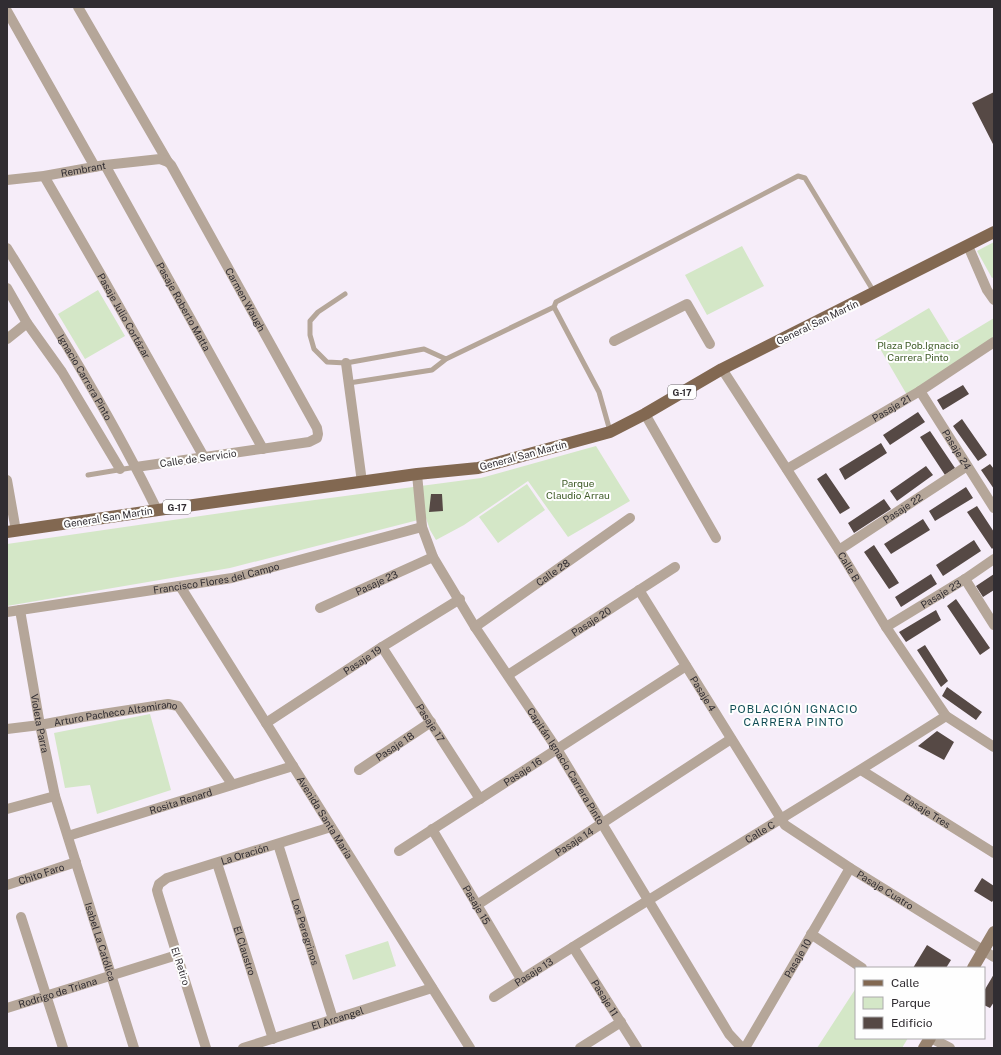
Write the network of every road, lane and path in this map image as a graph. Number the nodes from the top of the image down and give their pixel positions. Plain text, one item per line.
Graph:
1 (78, 7) edge
2 (7, 11) edge
3 (164, 160) junction
4 (100, 166) junction
5 (44, 176) junction
6 (7, 180) edge
7 (994, 232) edge
8 (968, 246) junction
9 (7, 248) edge
10 (7, 288) edge
11 (875, 293) junction
12 (345, 294) dead end
13 (994, 300) edge
14 (554, 307) junction
15 (27, 323) junction
16 (7, 339) edge
17 (614, 341) dead end
18 (994, 342) edge
19 (710, 344) dead end
20 (446, 359) junction
21 (346, 363) junction
22 (722, 369) junction
23 (349, 383) junction
24 (920, 391) junction
25 (645, 414) junction
26 (610, 432) junction
27 (309, 442) joint
28 (263, 448) junction
29 (204, 457) junction
30 (967, 466) junction
31 (136, 467) junction
32 (120, 469) junction
33 (786, 469) junction
34 (417, 474) junction
35 (88, 475) dead end
36 (362, 482) junction
37 (8, 484) edge
38 (994, 508) edge
39 (157, 510) junction
40 (630, 518) dead end
41 (422, 527) junction
42 (11, 532) edge
43 (716, 538) dead end
44 (839, 550) junction
45 (433, 557) junction
46 (994, 559) edge
47 (675, 567) dead end
48 (965, 579) junction
49 (180, 586) junction
50 (639, 590) junction
51 (460, 599) junction
52 (320, 608) dead end
53 (20, 610) junction
54 (7, 612) edge
55 (994, 625) edge
56 (475, 627) junction
57 (886, 627) junction
58 (382, 647) junction
59 (686, 666) junction
60 (508, 675) junction
61 (946, 716) junction
62 (431, 722) junction
63 (266, 723) junction
64 (40, 726) junction
65 (7, 729) edge
66 (731, 739) junction
67 (994, 746) edge
68 (557, 749) junction
69 (293, 766) junction
70 (359, 770) dead end
71 (862, 770) junction
72 (232, 784) junction
73 (55, 796) junction
74 (480, 799) junction
75 (7, 809) edge
76 (780, 818) junction
77 (602, 823) junction
78 (331, 827) junction
79 (432, 829) junction
80 (68, 836) junction
81 (278, 844) junction
82 (399, 851) dead end
83 (994, 853) edge
84 (76, 862) junction
85 (217, 863) junction
86 (850, 868) junction
87 (159, 884) joint
88 (7, 885) edge
89 (648, 900) junction
90 (478, 905) junction
91 (21, 917) dead end
92 (994, 932) edge
93 (810, 934) junction
94 (573, 947) junction
95 (989, 954) edge
96 (177, 955) junction
97 (860, 967) edge
98 (974, 967) edge
99 (112, 976) junction
100 (522, 979) junction
101 (432, 988) junction
102 (46, 996) junction
103 (494, 997) dead end
104 (7, 1008) edge
105 (333, 1019) junction
106 (621, 1022) junction
107 (273, 1038) junction
108 (929, 1039) edge
109 (932, 1039) edge
110 (63, 1048) edge
111 (134, 1048) edge
112 (206, 1048) edge
113 (243, 1048) edge
114 (468, 1048) edge
115 (580, 1048) edge
116 (637, 1048) edge
117 (743, 1048) edge
118 (924, 1048) edge
119 (950, 1048) edge

1 - 3 street
2 - 4 street, Pasaje Roberto Matta
3 - 4 street, Rembrant
3 - 27 street, Carmen Waugh
4 - 5 street, Rembrant
4 - 28 street, Pasaje Roberto Matta
5 - 6 street, Rembrant
5 - 29 street, Pasaje Julio Cortázar
7 - 8 main road, General San Martín / G-17
8 - 11 main road, General San Martín / G-17
8 - 13 street
9 - 31 street, Ignacio Carrera Pinto
10 - 15 street
11 - 14 lane
11 - 22 main road, General San Martín / G-17
12 - 21 lane
14 - 20 lane
14 - 26 lane
15 - 16 street
15 - 32 street
17 - 19 street
18 - 24 street, Pasaje 21
20 - 21 lane
20 - 23 lane
21 - 23 street
22 - 25 main road, General San Martín / G-17
22 - 33 street, Calle B
23 - 36 street
24 - 30 street, Pasaje 24
24 - 33 street, Pasaje 21
25 - 26 main road, General San Martín / G-17
25 - 43 street
26 - 34 main road, General San Martín / G-17
27 - 28 street, Calle de Servicio
28 - 29 street, Calle de Servicio
29 - 31 street, Calle de Servicio
30 - 38 street, Pasaje 24
30 - 44 street, Pasaje 22
31 - 32 lane, Calle de Servicio
31 - 39 street, Ignacio Carrera Pinto
32 - 35 lane, Calle de Servicio
33 - 44 street, Calle B
34 - 36 main road, General San Martín / G-17
34 - 41 street, Capitán Ignacio Carrera Pinto
36 - 39 main road, General San Martín / G-17
37 - 42 street
39 - 42 main road, General San Martín / G-17
40 - 56 street, Calle 28
41 - 45 street, Capitán Ignacio Carrera Pinto
41 - 49 street, Francisco Flores del Campo
44 - 57 street, Calle B
45 - 51 street, Capitán Ignacio Carrera Pinto
45 - 52 street, Pasaje 23
46 - 48 street, Pasaje 23
47 - 50 street, Pasaje 20
48 - 55 street
48 - 57 street, Pasaje 23
49 - 53 street, Francisco Flores del Campo
49 - 63 street, Avenida Santa María
50 - 59 street, Pasaje 4
50 - 60 street, Pasaje 20
51 - 56 street, Capitán Ignacio Carrera Pinto
51 - 58 street, Pasaje 19
53 - 54 street, Francisco Flores del Campo
53 - 64 street, Violeta Parra
56 - 60 street, Capitán Ignacio Carrera Pinto
57 - 61 street, Calle B
58 - 62 street, Pasaje 17
58 - 63 street, Pasaje 19
59 - 66 street, Pasaje 4
59 - 68 street, Pasaje 16
60 - 68 street, Capitán Ignacio Carrera Pinto
61 - 67 street, Calle B
61 - 71 street, Calle C
62 - 70 street, Pasaje 18
62 - 74 street, Pasaje 17
63 - 69 street, Avenida Santa María
64 - 65 street, Arturo Pacheco Altamirano
64 - 72 street, Arturo Pacheco Altamirano
64 - 73 street, Violeta Parra
66 - 76 street, Pasaje 4
66 - 77 street, Pasaje 14
68 - 74 street, Pasaje 16
68 - 77 street, Capitán Ignacio Carrera Pinto
69 - 72 street, Rosita Renard
69 - 78 street, Avenida Santa María
71 - 76 street, Calle C
71 - 83 street, Pasaje Tres
72 - 80 street, Rosita Renard
73 - 75 street
73 - 80 street, Violeta Parra
74 - 79 street, Pasaje 16
76 - 86 street, Pasaje Cuatro
76 - 89 street, Calle C
77 - 89 street, Capitán Ignacio Carrera Pinto
77 - 90 street, Pasaje 14
78 - 81 street, La Oración
78 - 101 street, Avenida Santa María
79 - 82 street, Pasaje 16
79 - 90 street, Pasaje 15
80 - 84 street, Isabel La Católica
81 - 85 street, La Oración
81 - 105 street, Los Peregrinos
84 - 88 street, Chito Faro
84 - 99 street, Isabel La Católica
85 - 87 street, La Oración
85 - 107 street, El Claustro
86 - 93 street, Pasaje 10
86 - 95 street, Pasaje Cuatro
87 - 96 street, El Retiro
89 - 94 street, Calle C
89 - 117 street, Capitán Ignacio Carrera Pinto
90 - 100 street, Pasaje 15
91 - 102 street
92 - 95 main road
93 - 97 street
93 - 117 street, Pasaje 10
94 - 100 street, Pasaje 13
94 - 106 street, Pasaje 11
95 - 98 main road
96 - 99 street, Rodrigo de Triana
96 - 112 street, El Retiro
99 - 102 street, Rodrigo de Triana
99 - 111 street, Isabel La Católica
100 - 103 street, Pasaje 13
101 - 105 street, El Arcangel
101 - 114 street, Avenida Santa María
102 - 104 street, Rodrigo de Triana
102 - 110 street
105 - 107 street, El Arcangel
106 - 115 street
106 - 116 street, Pasaje 11
107 - 113 street, El Arcangel
108 - 118 main road
109 - 119 street

